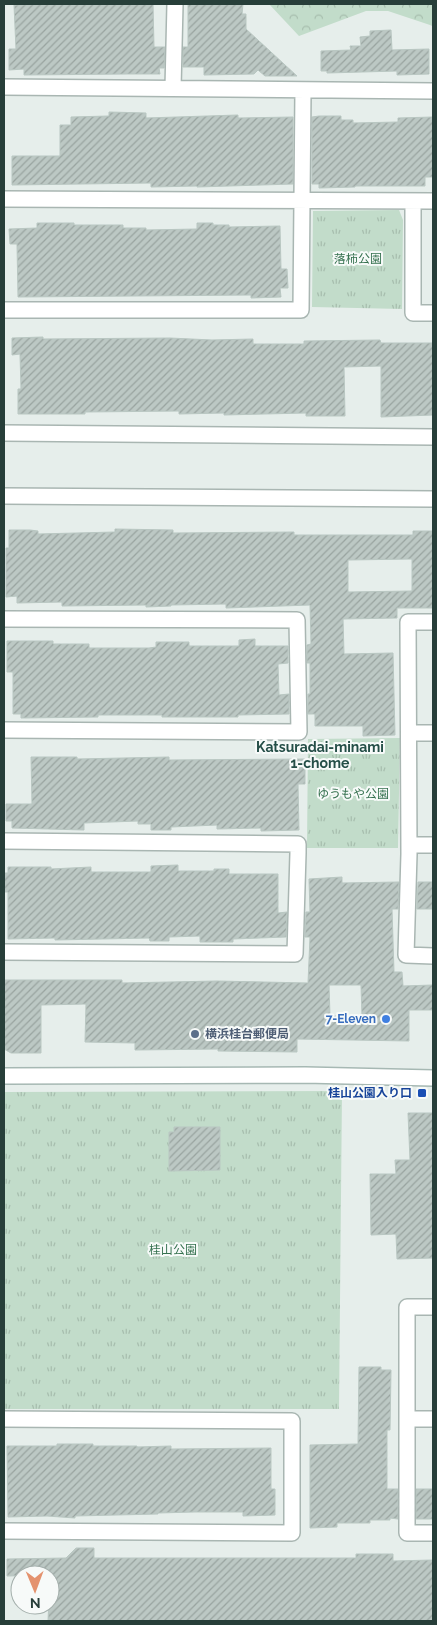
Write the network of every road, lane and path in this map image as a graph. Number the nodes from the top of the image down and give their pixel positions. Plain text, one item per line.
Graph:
1 (175, 4) edge
2 (4, 87) edge
3 (173, 88) junction
4 (303, 90) junction
5 (433, 91) edge
6 (4, 199) edge
7 (433, 201) edge
8 (301, 202) junction
9 (413, 202) junction
10 (4, 310) edge
11 (433, 313) edge
12 (4, 433) edge
13 (433, 437) edge
14 (4, 496) edge
15 (433, 499) edge
16 (4, 619) edge
17 (433, 622) edge
18 (4, 730) edge
19 (410, 733) junction
20 (433, 733) edge
21 (4, 840) edge
22 (409, 845) junction
23 (433, 845) edge
24 (4, 952) edge
25 (433, 956) edge
26 (4, 1076) edge
27 (433, 1078) edge
28 (433, 1307) edge
29 (4, 1419) edge
30 (407, 1419) junction
31 (433, 1419) edge
32 (4, 1531) edge
33 (433, 1534) edge

1 - 3 street
2 - 3 street
3 - 4 street
4 - 5 street
4 - 8 street
6 - 8 street
7 - 9 street
8 - 9 street
8 - 10 street
9 - 11 street
12 - 13 street
14 - 15 street
16 - 18 street
17 - 19 street
19 - 20 street
19 - 22 street
21 - 24 street
22 - 23 street
22 - 25 street
26 - 27 street
28 - 30 street
29 - 32 street
30 - 31 street
30 - 33 street

